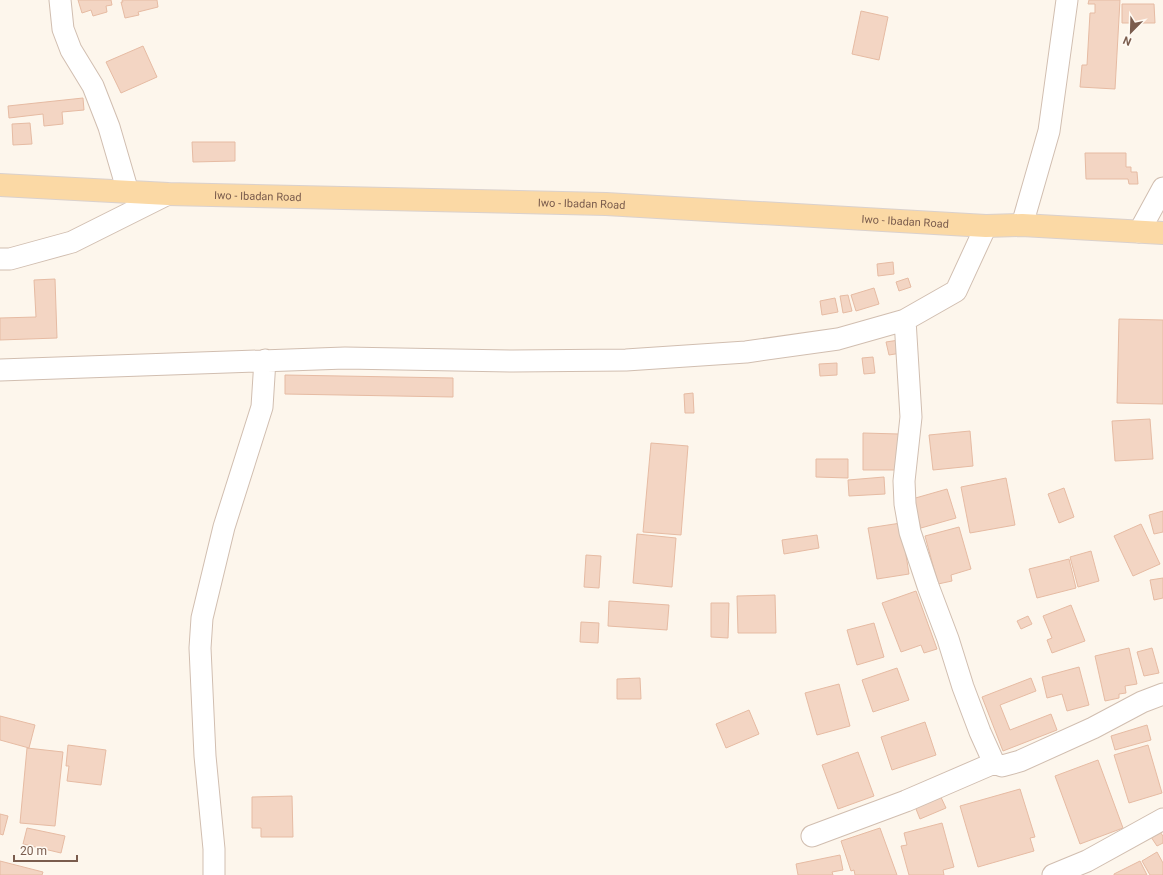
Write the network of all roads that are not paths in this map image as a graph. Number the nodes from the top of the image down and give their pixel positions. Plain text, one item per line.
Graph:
1 (60, 0) edge
2 (1067, 0) edge
3 (0, 185) edge
4 (1163, 188) edge
5 (128, 192) junction
6 (168, 194) junction
7 (1022, 225) junction
8 (986, 226) junction
9 (1139, 232) junction
10 (1163, 233) edge
11 (0, 260) edge
12 (905, 320) junction
13 (265, 360) junction
14 (0, 370) edge
15 (1163, 694) edge
16 (994, 763) junction
17 (1163, 819) edge
18 (812, 836) dead end
19 (214, 875) edge
20 (1053, 875) edge

1 - 5 street
2 - 7 street
3 - 5 main road, Iwo - Ibadan Road
4 - 9 street
5 - 6 main road, Iwo - Ibadan Road
6 - 8 main road, Iwo - Ibadan Road
6 - 11 street
7 - 8 main road, Iwo - Ibadan Road
7 - 9 main road, Iwo - Ibadan Road
8 - 12 street
9 - 10 main road, Iwo - Ibadan Road
12 - 13 street
12 - 16 street
13 - 14 street
13 - 19 street
15 - 16 street
16 - 18 street
17 - 20 street

